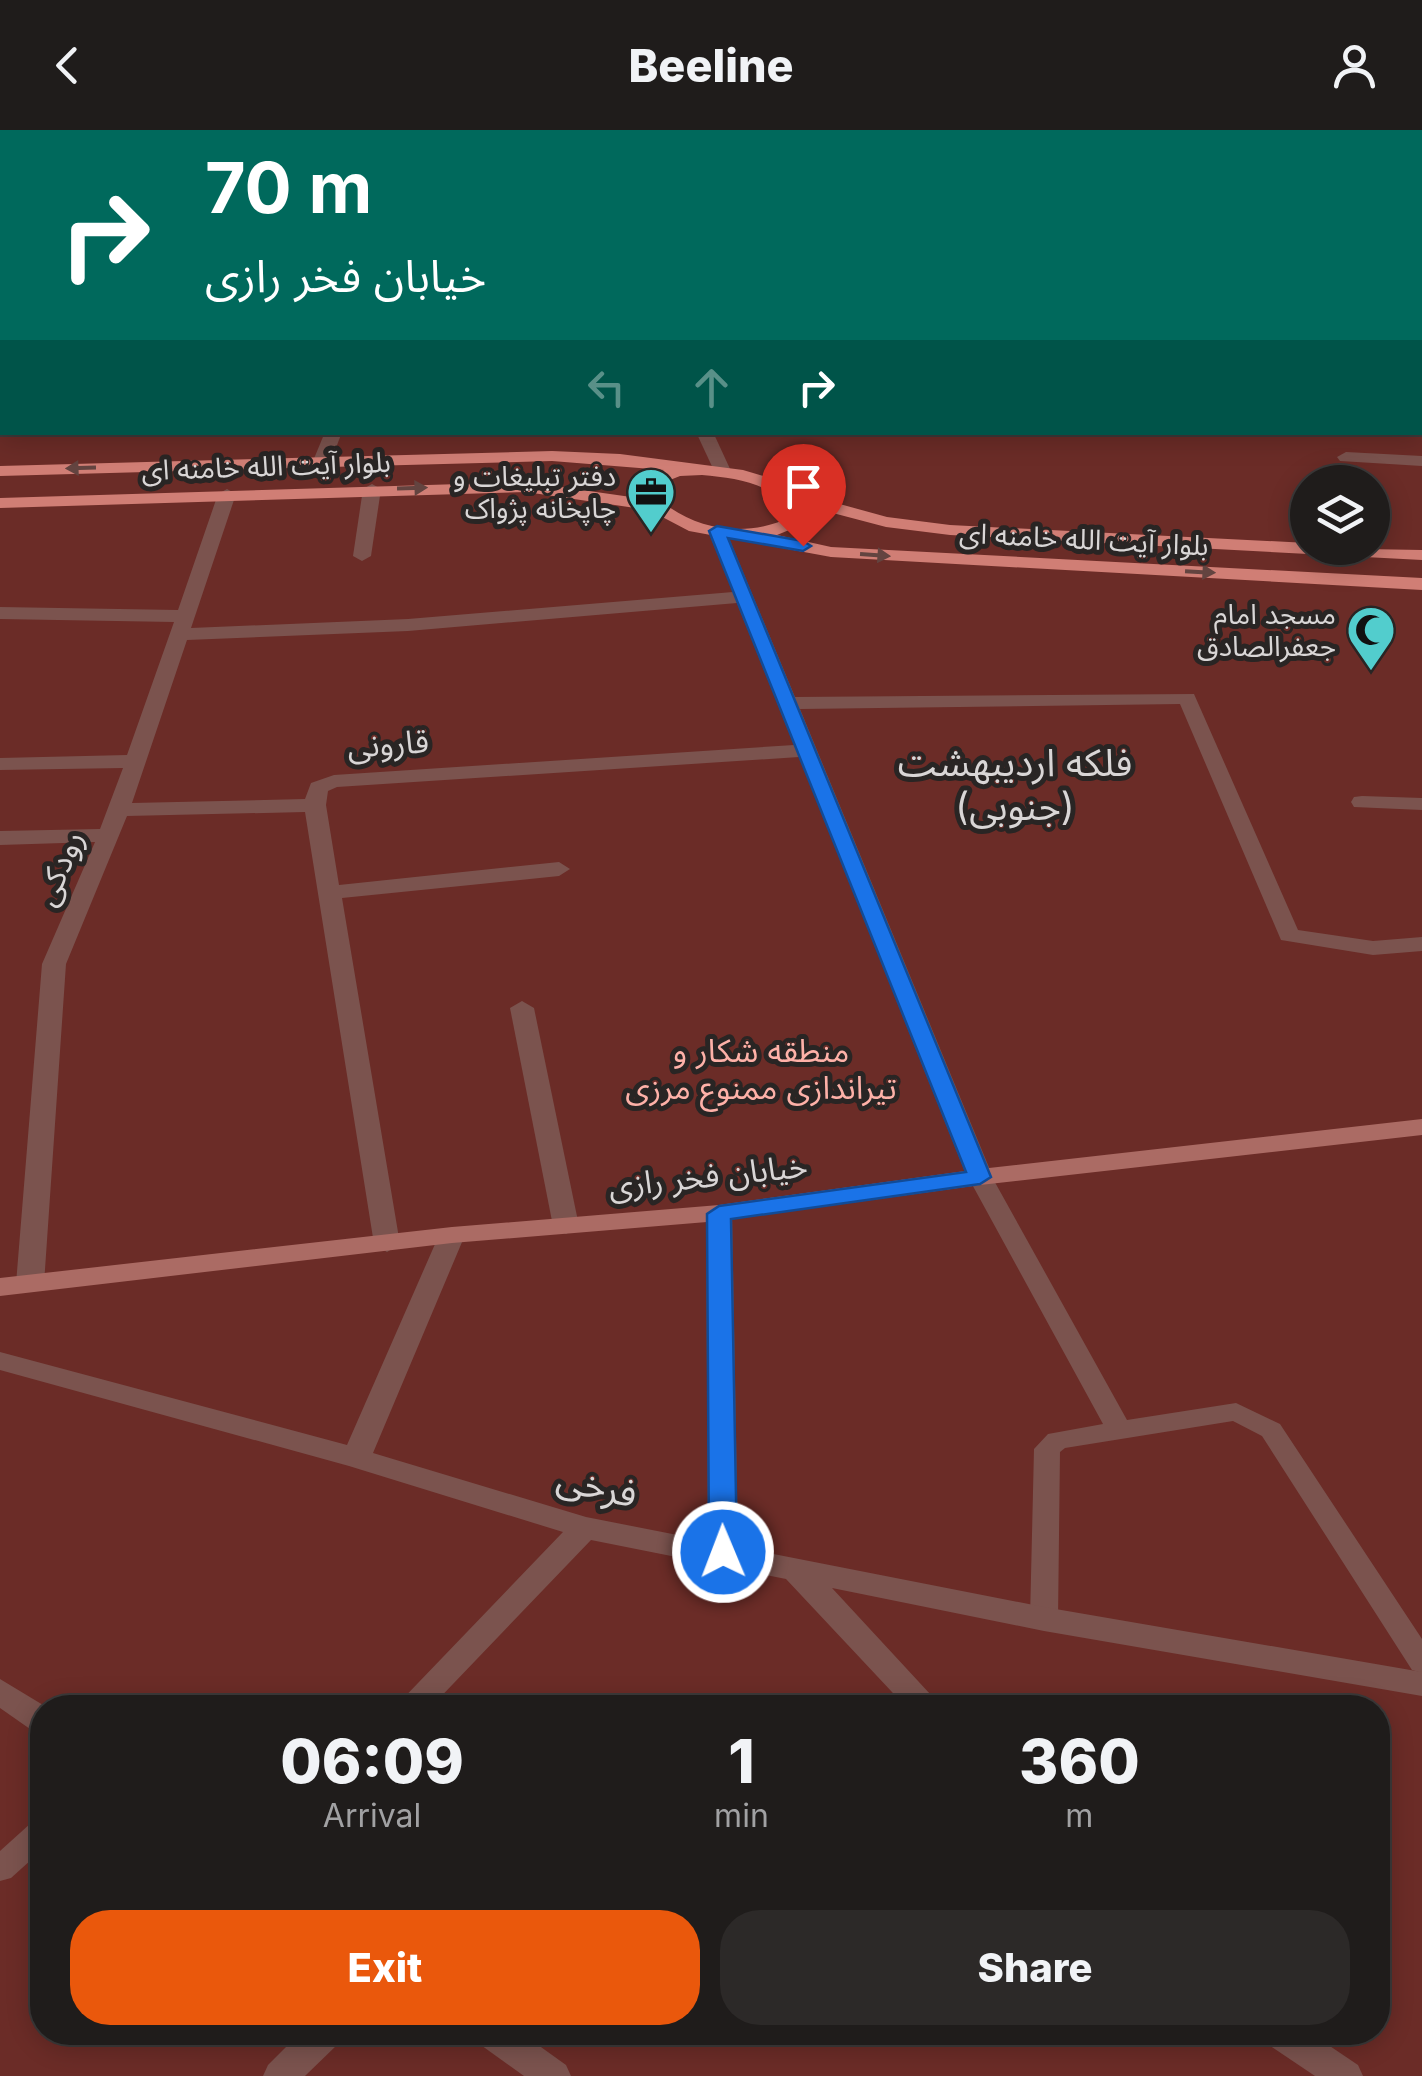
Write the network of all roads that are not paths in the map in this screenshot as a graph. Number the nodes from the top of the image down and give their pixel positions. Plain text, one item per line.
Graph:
1 (333, 435) edge
2 (705, 435) edge
3 (1346, 457) dead end
4 (322, 460) junction
5 (1422, 461) edge
6 (0, 470) edge
7 (712, 470) junction
8 (372, 489) junction
9 (228, 494) junction
10 (794, 497) junction
11 (0, 503) edge
12 (652, 505) junction
13 (717, 531) junction
14 (745, 534) junction
15 (1422, 555) edge
16 (362, 556) dead end
17 (1422, 584) edge
18 (744, 597) junction
19 (0, 612) edge
20 (183, 625) junction
21 (787, 702) junction
22 (806, 750) junction
23 (136, 761) junction
24 (0, 764) edge
25 (1362, 802) dead end
26 (315, 804) junction
27 (1422, 804) edge
28 (119, 810) junction
29 (108, 835) junction
30 (0, 838) edge
31 (559, 870) dead end
32 (329, 894) junction
33 (1422, 944) edge
34 (522, 1008) dead end
35 (1420, 1129) edge
36 (980, 1177) junction
37 (719, 1214) junction
38 (566, 1226) junction
39 (452, 1236) junction
40 (387, 1244) junction
41 (30, 1284) junction
42 (0, 1287) edge
43 (0, 1361) edge
44 (1119, 1430) junction
45 (356, 1458) junction
46 (585, 1528) junction
47 (723, 1552) junction
48 (797, 1571) junction
49 (1044, 1619) junction
50 (1422, 1662) edge
51 (1422, 1684) edge
52 (0, 1691) edge
53 (423, 1695) edge
54 (915, 1695) edge
55 (30, 1712) edge
56 (30, 1843) edge
57 (0, 1869) edge
58 (313, 2045) edge
59 (510, 2045) edge
60 (1298, 2045) edge
61 (281, 2076) edge
62 (554, 2076) edge
63 (1345, 2076) edge

1 - 4 street
2 - 7 street
3 - 5 street
4 -> 6 main road, بلوار آیت الله خامنه ای
4 - 7 main road, بلوار آیت الله خامنه ای
7 - 10 main road, بلوار آیت الله خامنه ای
7 - 12 main road
8 - 9 main road, بلوار آیت الله خامنه ای
8 -> 12 main road, بلوار آیت الله خامنه ای
8 - 16 street
9 - 11 main road, بلوار آیت الله خامنه ای
9 - 20 street, رودکی
10 - 14 main road
10 - 15 main road, بلوار آیت الله خامنه ای
12 - 13 main road, بلوار آیت الله خامنه ای
13 - 14 main road, بلوار آیت الله خامنه ای
13 - 18 street
14 -> 17 main road, بلوار آیت الله خامنه ای
18 - 20 street
18 - 21 street
19 - 20 street
20 - 23 street, رودکی
21 - 22 street
21 - 33 street
22 - 26 street, قارونی
22 - 36 street
23 - 24 street
23 - 28 street, رودکی
25 - 27 street
26 - 28 street
26 - 32 street
28 - 29 street, رودکی
29 - 30 street
29 - 41 street, رودکی
31 - 32 street
32 - 40 street
34 - 38 street
35 - 36 main road, خیابان فخر رازی
36 - 37 main road, خیابان فخر رازی
36 - 44 lane
37 - 38 main road, خیابان فخر رازی
37 - 47 street
38 - 39 main road, خیابان فخر رازی
39 - 40 main road, خیابان فخر رازی
39 - 45 street
40 - 41 main road, خیابان فخر رازی
41 - 42 main road, خیابان فخر رازی
43 - 45 street, فرخی
44 - 49 lane
44 - 50 lane
45 - 46 street, فرخی
46 - 47 street, فرخی
46 - 53 street
47 - 48 street, فرخی
48 - 49 street, فرخی
48 - 54 street
49 - 51 street, فرخی
52 - 55 street
56 - 57 lane
58 - 61 street
59 - 62 street
60 - 63 street

